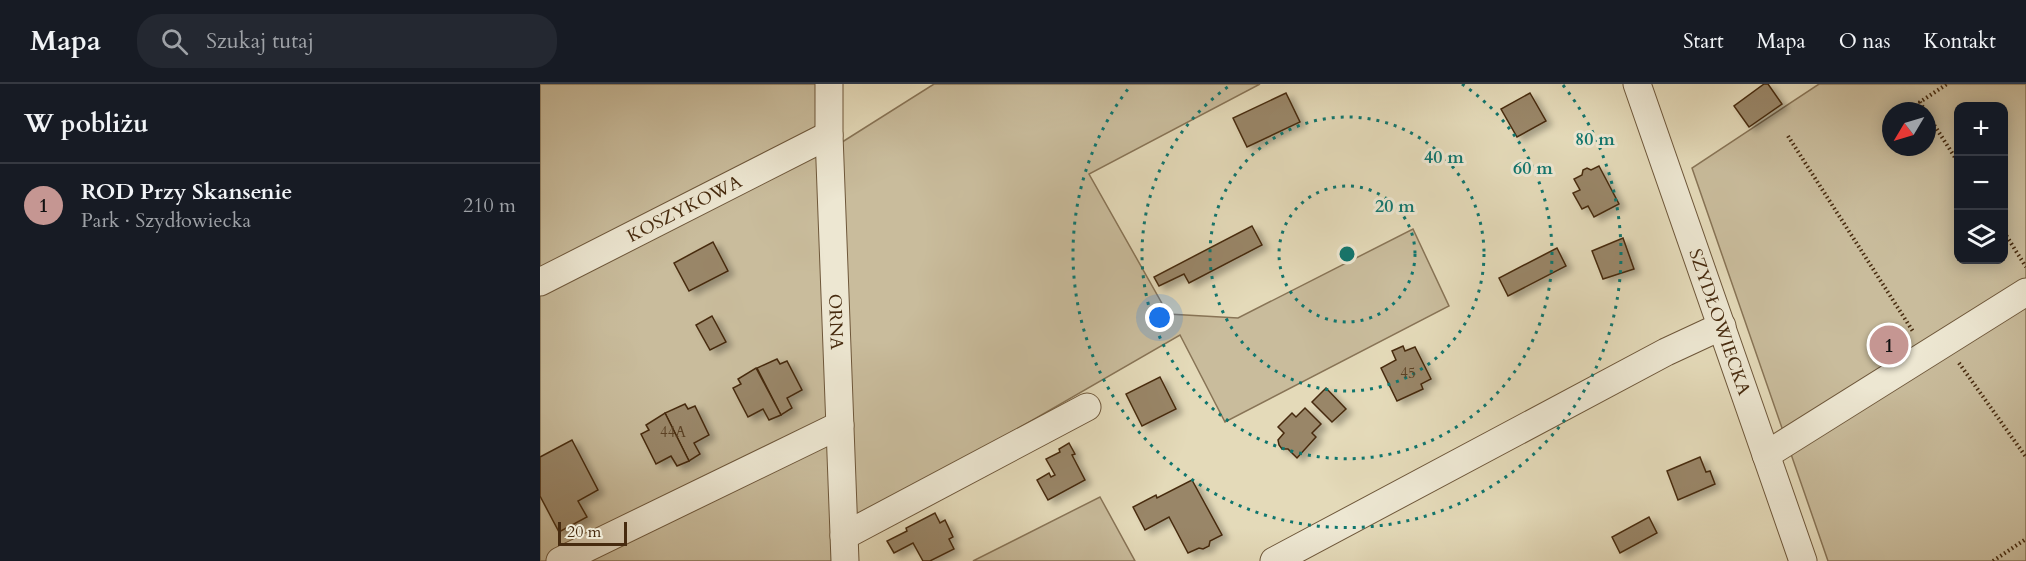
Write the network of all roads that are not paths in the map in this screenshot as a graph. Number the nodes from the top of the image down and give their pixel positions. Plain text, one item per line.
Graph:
1 (829, 84) edge
2 (1637, 84) edge
3 (829, 135) junction
4 (540, 282) edge
5 (2026, 292) edge
6 (1722, 326) junction
7 (1087, 407) dead end
8 (840, 425) junction
9 (1766, 455) junction
10 (845, 548) edge
11 (560, 561) edge
12 (1274, 561) edge
13 (1803, 561) edge

1 - 3 street, ORNA
2 - 6 street, SZYDŁOWIECKA
3 - 4 street, KOSZYKOWA
3 - 8 street, ORNA
5 - 9 street
6 - 9 street, SZYDŁOWIECKA
6 - 12 street
7 - 10 street
8 - 10 street, ORNA
8 - 11 street
9 - 13 street, SZYDŁOWIECKA

